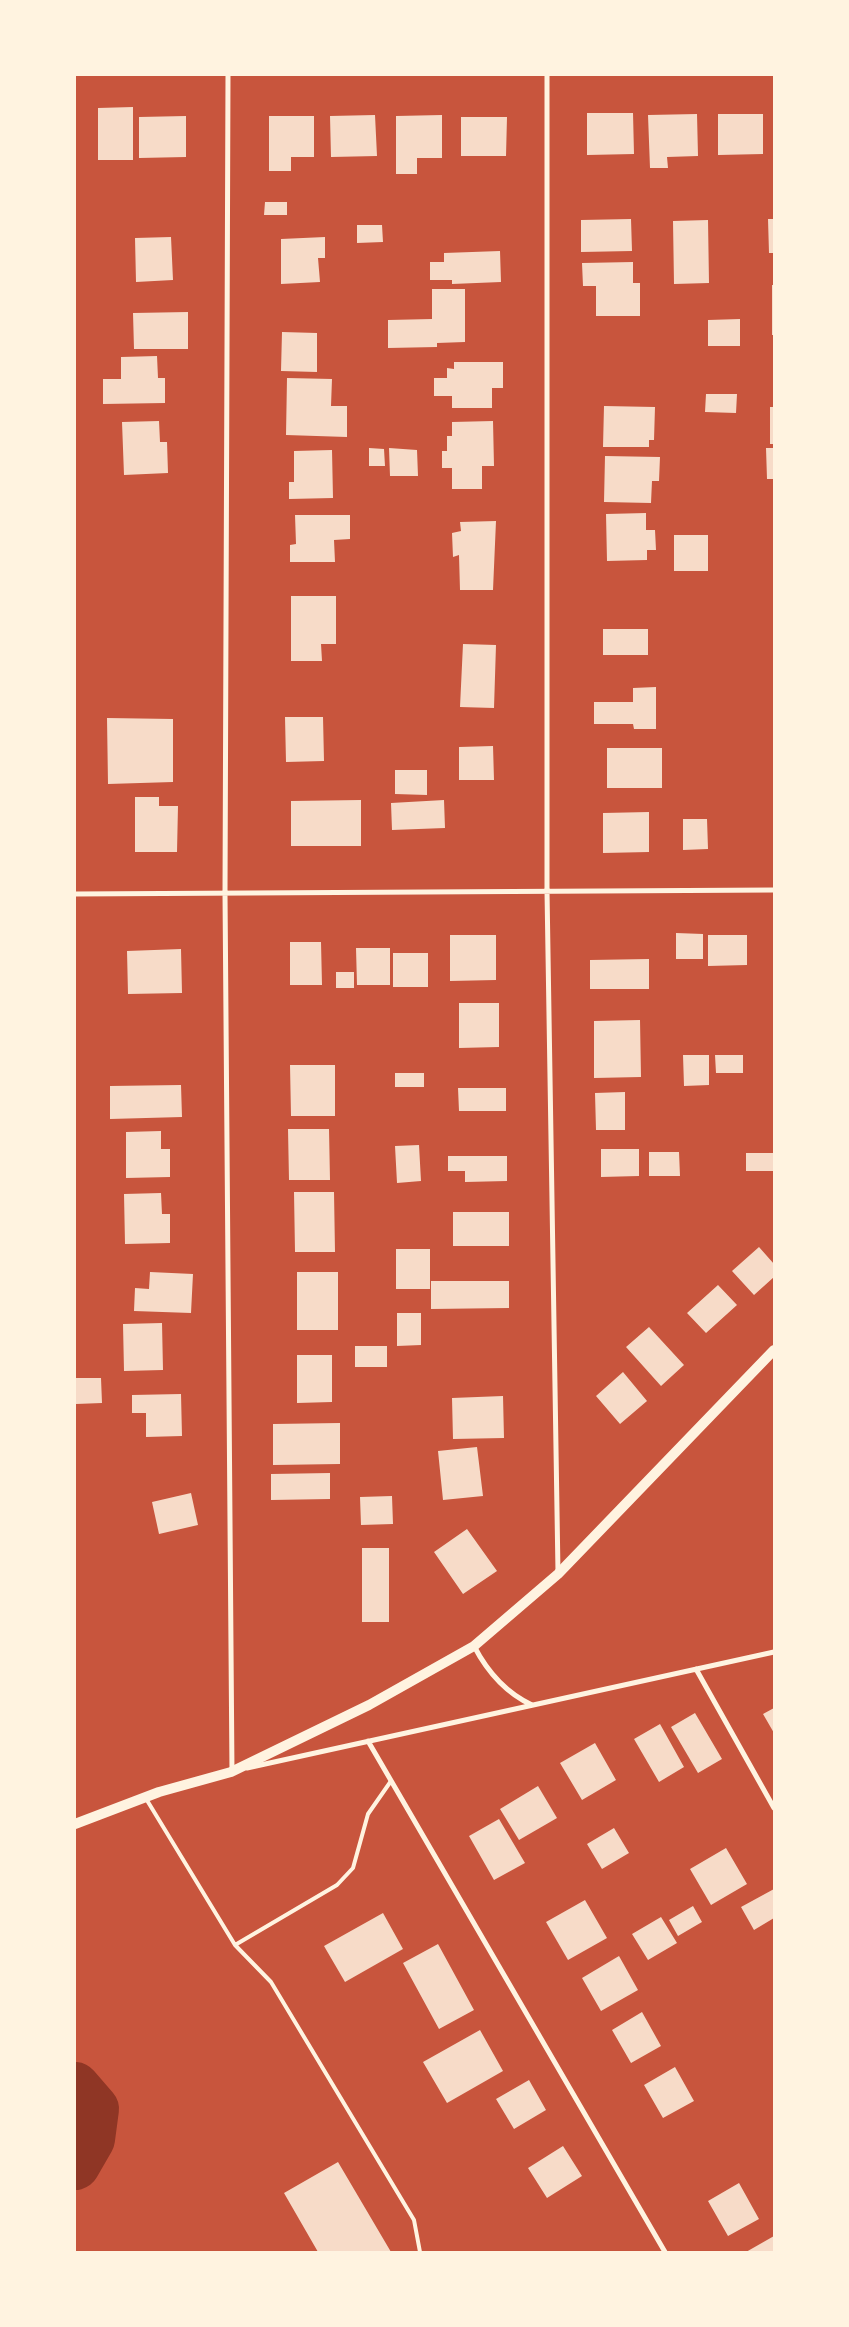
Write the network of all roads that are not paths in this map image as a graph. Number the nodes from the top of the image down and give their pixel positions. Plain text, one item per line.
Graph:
1 (228, 75) edge
2 (547, 75) edge
3 (774, 890) edge
4 (547, 891) junction
5 (225, 893) junction
6 (75, 894) edge
7 (774, 1350) edge
8 (558, 1574) junction
9 (474, 1646) junction
10 (774, 1652) edge
11 (696, 1669) junction
12 (532, 1705) junction
13 (368, 1742) junction
14 (231, 1772) junction
15 (391, 1781) junction
16 (145, 1797) junction
17 (774, 1808) edge
18 (75, 1824) edge
19 (235, 1945) junction
20 (420, 2252) edge
21 (665, 2252) edge

1 - 5 street
2 - 4 street
3 - 4 street
4 - 5 street
4 - 8 street
5 - 6 street
5 - 14 street
7 - 8 main road
8 - 9 main road
9 - 12 street
9 - 14 main road
10 - 11 street
11 - 12 street
11 - 17 street
12 - 13 street
13 - 14 street
13 - 15 street
14 - 16 main road
15 - 19 lane
15 - 21 street
16 - 18 main road
16 - 19 lane
19 - 20 lane

